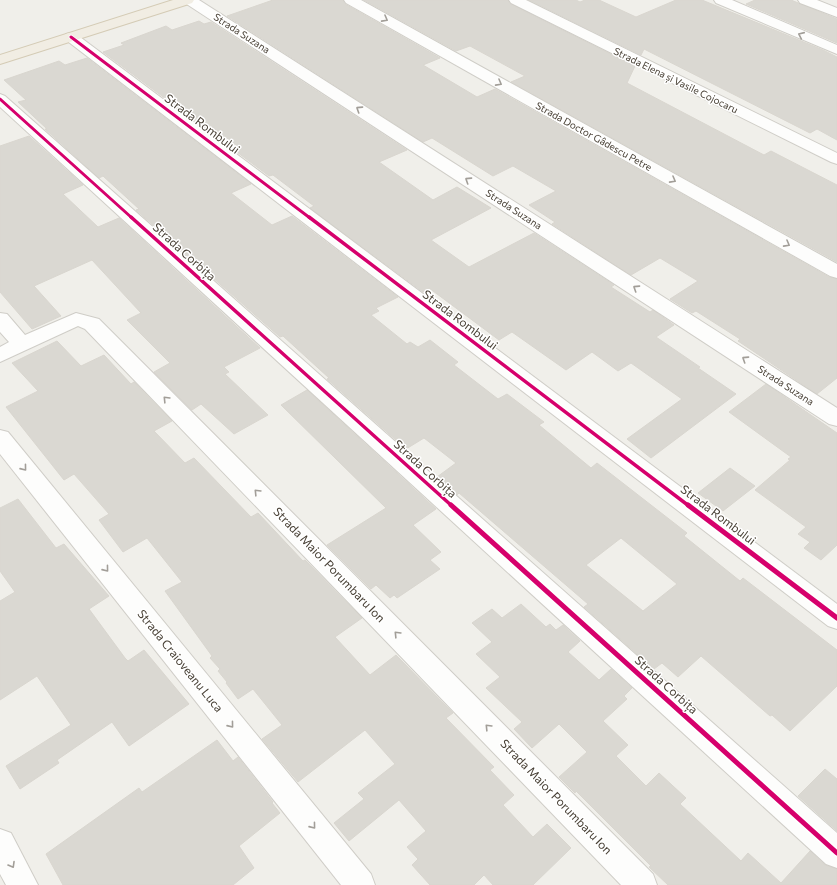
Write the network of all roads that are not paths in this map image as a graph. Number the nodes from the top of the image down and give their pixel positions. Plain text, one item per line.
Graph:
1 (189, 0) edge
2 (351, 0) edge
3 (516, 0) edge
4 (722, 0) edge
5 (805, 0) edge
6 (837, 13) edge
7 (71, 37) junction
8 (837, 50) edge
9 (0, 60) edge
10 (0, 99) edge
11 (837, 159) edge
12 (837, 272) edge
13 (0, 319) edge
14 (22, 344) junction
15 (0, 355) edge
16 (837, 418) edge
17 (0, 438) edge
18 (837, 618) edge
19 (0, 844) edge
20 (837, 853) edge
21 (23, 885) edge
22 (360, 885) edge
23 (642, 885) edge

1 - 7 main road
16 -> 1 street, Strada Suzana
2 -> 12 street, Strada Doctor Gâdescu Petre
3 - 11 street, Strada Elena și Vasile Cojocaru
8 -> 4 street
5 - 6 street
7 - 9 main road
7 - 18 street, Strada Rombului
10 - 20 street, Strada Corbița
13 - 14 street
14 - 15 street
23 -> 14 street, Strada Maior Porumbaru Ion
17 -> 22 street, Strada Craioveanu Luca
19 -> 21 street

